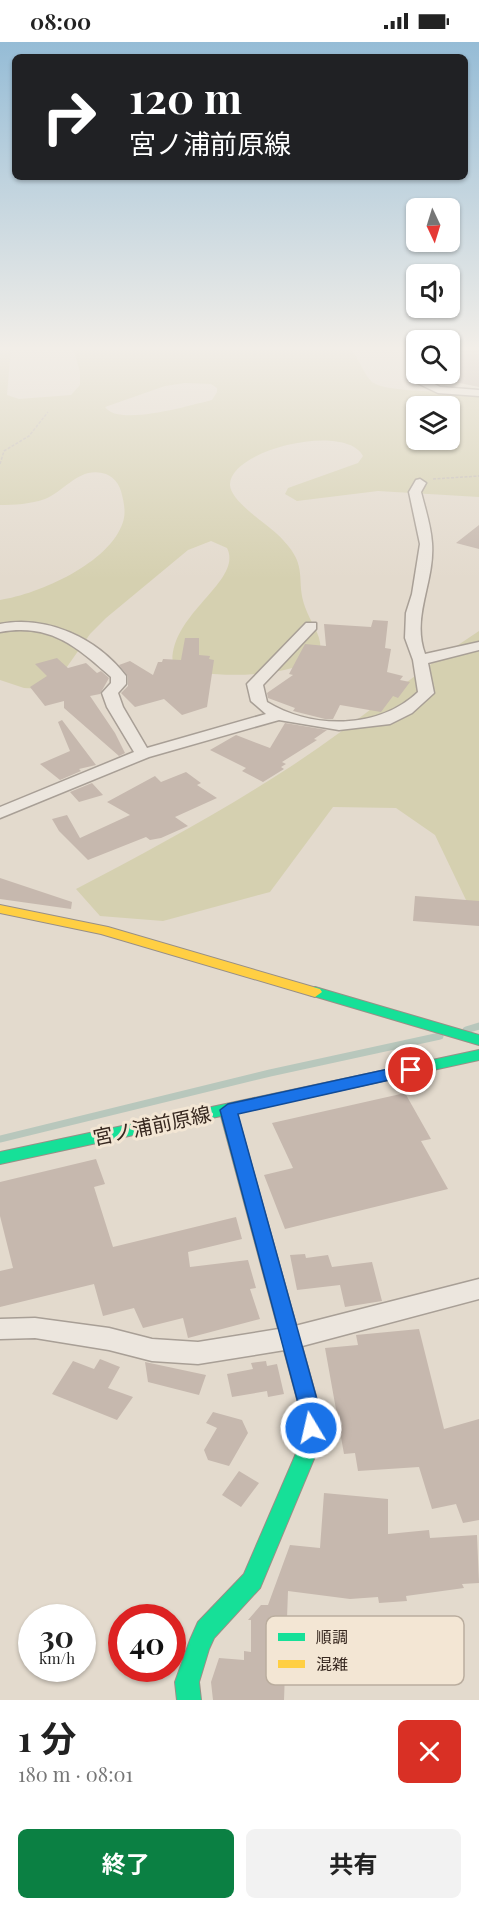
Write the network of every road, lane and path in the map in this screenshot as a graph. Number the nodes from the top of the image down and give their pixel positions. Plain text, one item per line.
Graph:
1 (38, 424) edge
2 (0, 464) edge
3 (479, 476) edge
4 (420, 483) joint
5 (311, 626) dead end
6 (0, 628) edge
7 (479, 646) edge
8 (420, 660) junction
9 (279, 716) junction
10 (143, 754) junction
11 (0, 813) edge
12 (0, 909) edge
13 (479, 1040) edge
14 (479, 1055) edge
15 (228, 1110) junction
16 (0, 1158) edge
17 (479, 1289) edge
18 (0, 1329) edge
19 (291, 1338) junction
20 (189, 1700) edge

1 - 2 path
3 - 4 path
4 - 8 street
5 - 9 street
6 - 10 street
7 - 8 street
8 - 9 street
9 - 10 street
10 - 11 street
12 - 13 street
14 - 15 street, 宮ノ浦前原線
15 - 16 street, 宮ノ浦前原線
15 - 19 street
17 - 19 street
18 - 19 street
19 - 20 street

